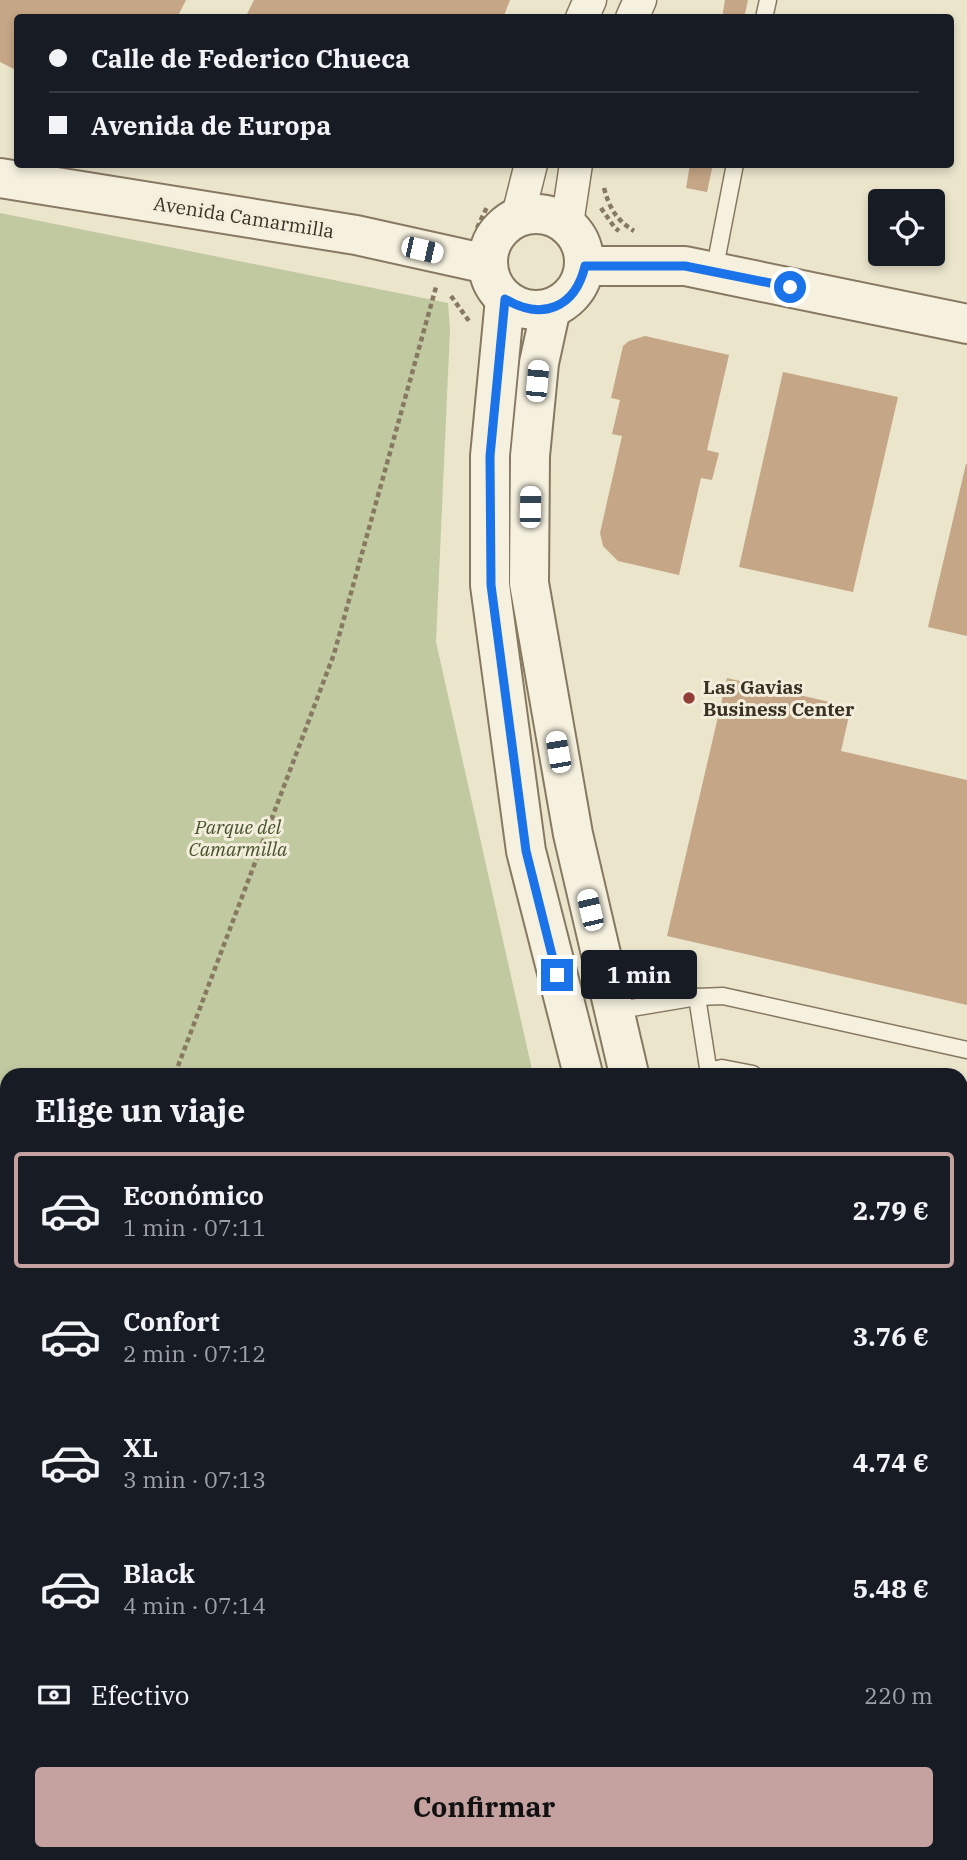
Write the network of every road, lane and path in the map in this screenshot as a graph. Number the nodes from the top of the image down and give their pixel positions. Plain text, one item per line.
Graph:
1 (530, 168) edge
2 (575, 168) edge
3 (734, 168) edge
4 (0, 178) edge
5 (603, 182) dead end
6 (518, 216) junction
7 (567, 224) junction
8 (643, 234) dead end
9 (444, 256) junction
10 (487, 264) junction
11 (585, 266) junction
12 (713, 272) junction
13 (505, 299) junction
14 (551, 308) junction
15 (967, 324) edge
16 (697, 997) junction
17 (614, 1011) junction
18 (967, 1050) edge
19 (177, 1068) edge
20 (581, 1068) edge
21 (628, 1068) edge
22 (708, 1068) edge

1 - 6 street
2 - 7 street
3 - 12 lane
4 - 9 street, Avenida Camarmilla
5 - 8 path
6 - 7 street
6 - 10 street
7 - 11 street
9 - 10 street, Avenida Camarmilla
9 - 19 path
10 - 13 street
11 - 12 street
11 - 14 street
12 - 15 street
13 - 14 street
13 - 20 street
14 - 17 street
16 - 17 lane
16 - 18 lane
16 - 22 lane
17 - 21 street

